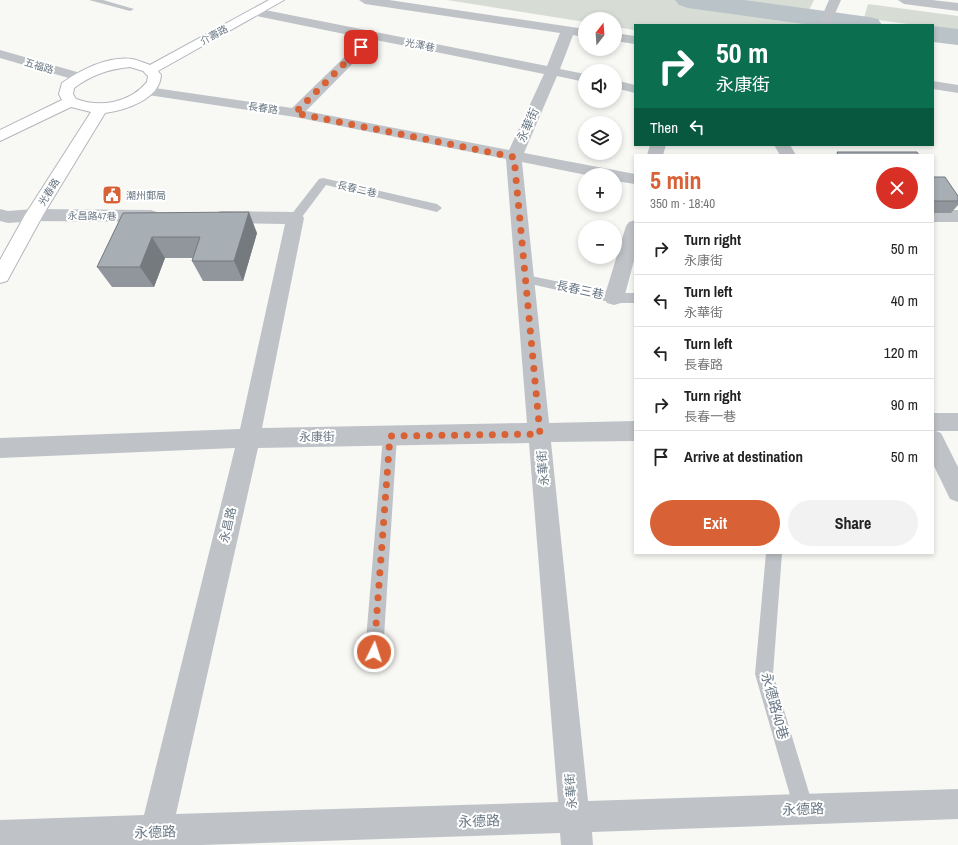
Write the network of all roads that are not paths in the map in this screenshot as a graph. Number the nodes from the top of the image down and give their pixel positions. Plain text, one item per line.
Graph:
1 (93, 0) edge
2 (278, 0) edge
3 (366, 0) edge
4 (904, 0) edge
5 (834, 2) edge
6 (958, 7) edge
7 (130, 9) dead end
8 (255, 12) junction
9 (824, 24) edge
10 (577, 32) edge
11 (372, 36) junction
12 (622, 38) edge
13 (634, 40) edge
14 (0, 54) edge
15 (150, 70) junction
16 (552, 71) junction
17 (79, 77) junction
18 (578, 77) edge
19 (934, 85) edge
20 (622, 86) edge
21 (634, 89) edge
22 (958, 89) edge
23 (148, 91) junction
24 (70, 102) junction
25 (100, 109) junction
26 (295, 113) junction
27 (0, 136) edge
28 (514, 157) junction
29 (578, 169) edge
30 (622, 177) edge
31 (634, 179) edge
32 (436, 208) dead end
33 (0, 215) edge
34 (34, 215) junction
35 (168, 216) edge
36 (934, 216) edge
37 (958, 216) edge
38 (208, 217) edge
39 (295, 218) junction
40 (634, 229) edge
41 (0, 276) edge
42 (526, 279) junction
43 (614, 298) junction
44 (634, 298) edge
45 (934, 422) edge
46 (958, 422) edge
47 (634, 431) edge
48 (540, 434) junction
49 (390, 436) junction
50 (249, 438) junction
51 (934, 442) edge
52 (0, 448) edge
53 (958, 491) edge
54 (774, 554) edge
55 (374, 652) dead end
56 (958, 804) edge
57 (804, 809) junction
58 (575, 831) edge
59 (156, 832) junction
60 (0, 836) edge
61 (40, 840) edge

1 - 7 lane
2 - 8 main road, 介壽路
3 - 10 street, 永華街
4 - 6 street
5 - 9 street
8 - 11 street, 光澤巷
8 - 15 main road, 介壽路
10 - 16 street, 永華街
11 - 16 street, 光澤巷
11 - 26 street
12 - 13 street
14 - 17 street, 五福路
15 - 17 main road
15 - 23 main road
16 - 18 street, 光澤巷
16 - 28 street, 永華街
17 - 24 main road
19 - 22 street
20 - 21 street
23 - 25 main road
23 - 26 street, 長春路
24 - 25 main road
24 - 27 main road
25 - 34 main road, 光春路
26 - 28 street, 長春路
28 - 29 street, 長春路
28 - 42 street, 永華街
30 - 31 street
32 - 39 lane, 長春二巷
33 - 34 street, 永昌路47巷
34 - 35 street, 永昌路47巷
34 - 41 main road, 光春路
36 - 37 street
38 - 39 street
39 - 50 street, 永昌路
40 - 43 street
42 - 43 lane, 長春三巷
42 - 48 street, 永華街
43 - 44 lane, 長春三巷
45 - 46 street
47 - 48 street, 永康街
48 - 49 street, 永康街
48 - 58 street, 永華街
49 - 50 street, 永康街
49 - 55 lane
50 - 52 street, 永康街
50 - 59 street, 永昌路
51 - 53 street
54 - 57 lane, 永德路40巷
56 - 57 street, 永德路
57 - 58 street, 永德路
58 - 59 street, 永德路
59 - 61 street, 永德路
60 - 61 street, 永德路

